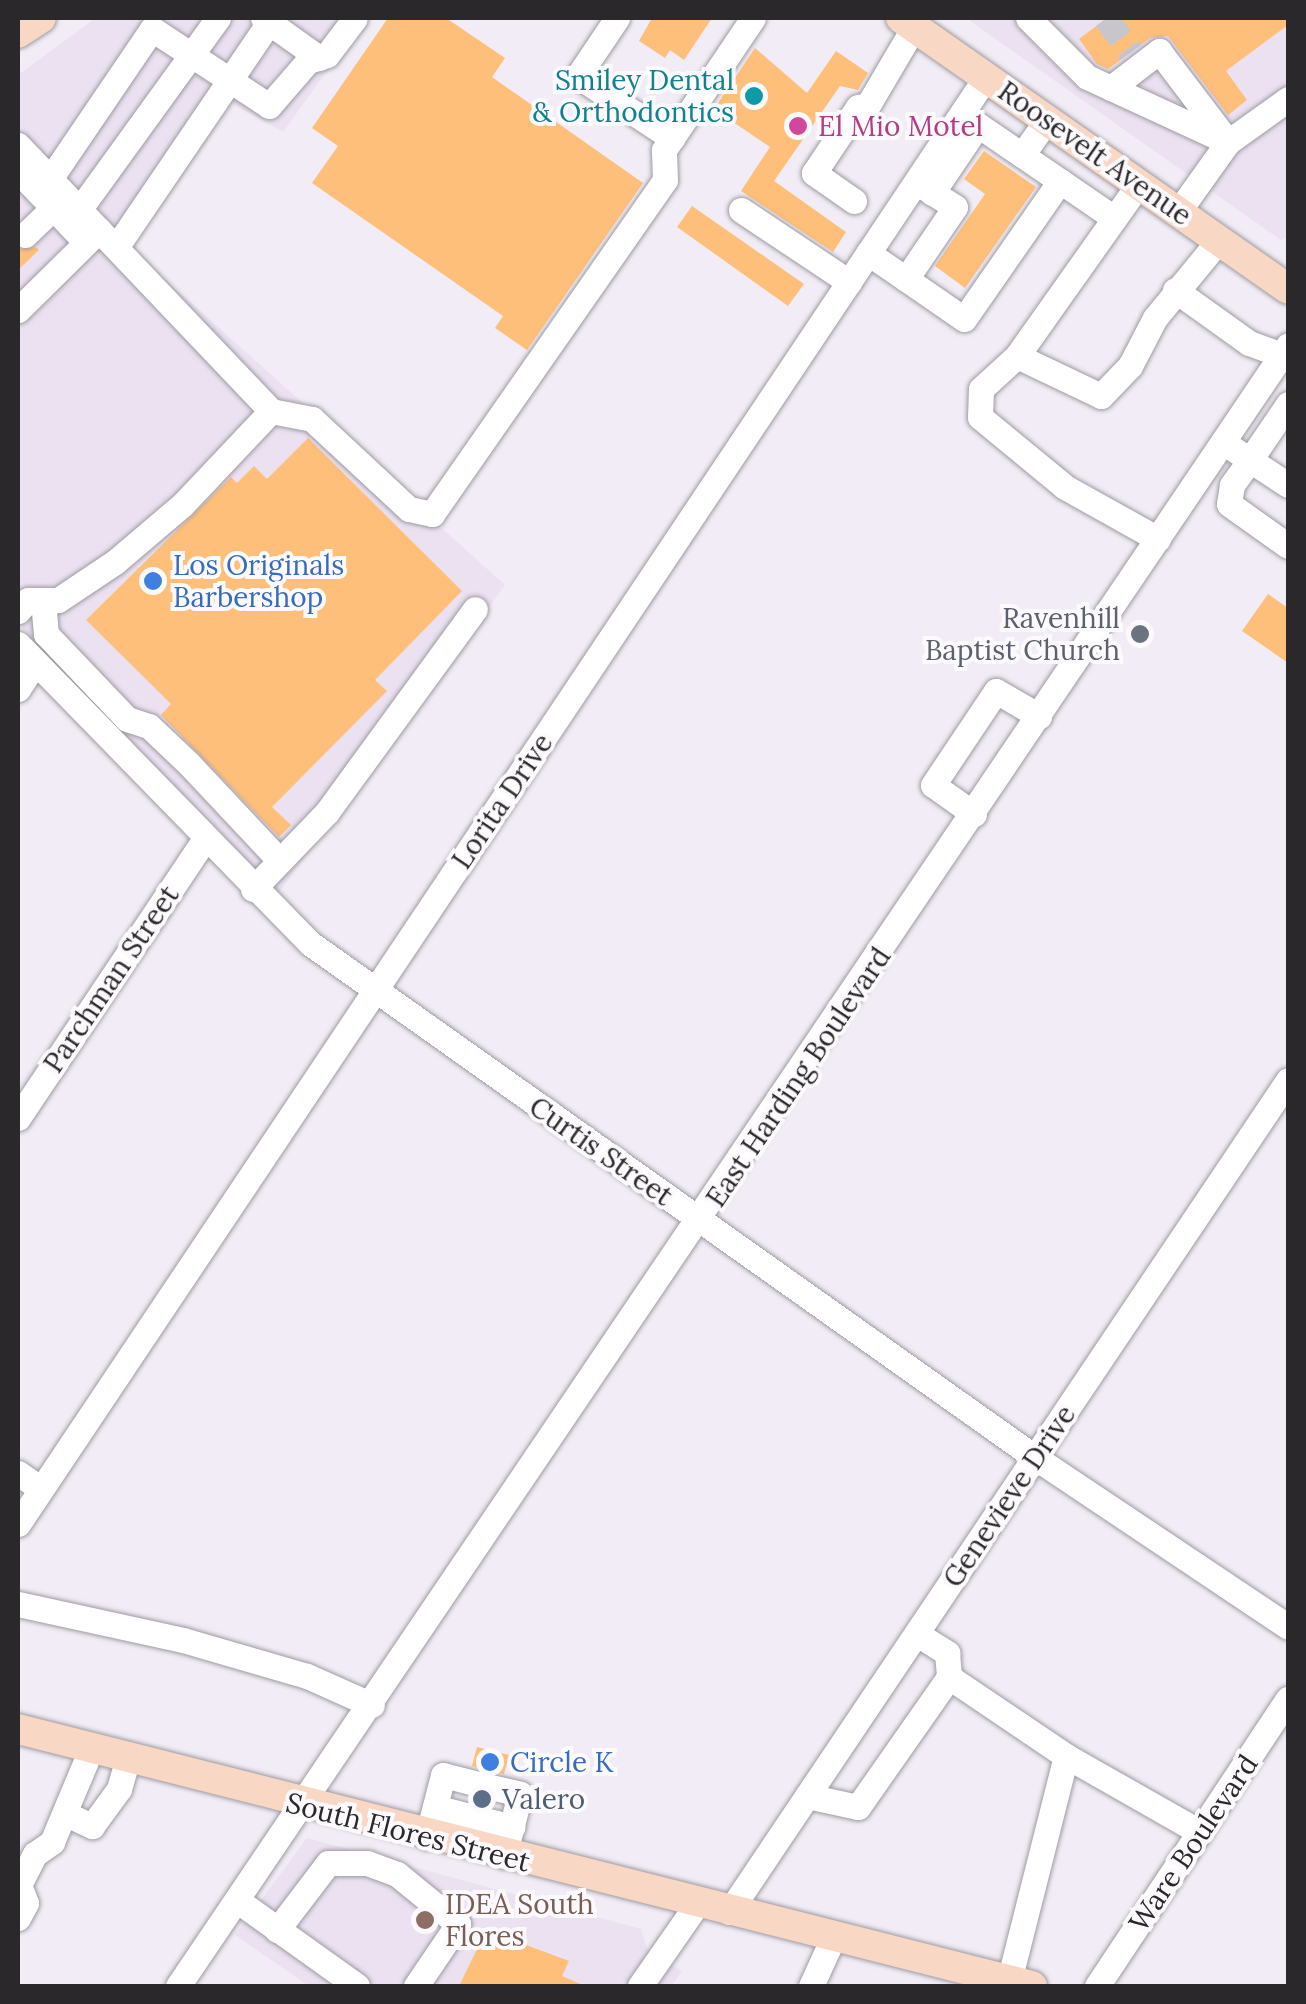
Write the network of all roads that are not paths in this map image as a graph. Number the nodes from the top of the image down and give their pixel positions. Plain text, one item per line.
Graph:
1 (41, 18) edge
2 (218, 18) edge
3 (355, 18) edge
4 (617, 18) edge
5 (753, 18) edge
6 (1029, 18) edge
7 (266, 20) edge
8 (907, 22) edge
9 (144, 23) edge
10 (18, 34) edge
11 (191, 57) junction
12 (319, 58) junction
13 (986, 77) junction
14 (230, 84) junction
15 (1111, 88) junction
16 (1288, 99) edge
17 (1046, 120) junction
18 (672, 138) junction
19 (1228, 142) junction
20 (18, 145) edge
21 (1022, 156) junction
22 (18, 171) edge
23 (50, 179) junction
24 (1060, 180) junction
25 (1139, 184) junction
26 (924, 188) junction
27 (854, 201) dead end
28 (66, 209) junction
29 (742, 210) dead end
30 (1178, 212) junction
31 (1114, 218) junction
32 (24, 235) dead end
33 (101, 239) junction
34 (1219, 240) junction
35 (868, 254) junction
36 (906, 279) junction
37 (849, 282) junction
38 (1288, 289) edge
39 (1175, 290) junction
40 (18, 310) edge
41 (1016, 356) junction
42 (1282, 364) edge
43 (1288, 404) edge
44 (271, 411) junction
45 (1223, 442) junction
46 (1250, 460) junction
47 (1288, 486) edge
48 (1158, 539) junction
49 (1288, 546) edge
50 (26, 600) edge
51 (475, 609) dead end
52 (26, 653) edge
53 (18, 689) edge
54 (1040, 716) junction
55 (974, 814) junction
56 (205, 839) junction
57 (280, 861) junction
58 (253, 889) junction
59 (376, 990) junction
60 (1288, 1080) edge
61 (18, 1118) edge
62 (700, 1221) junction
63 (1036, 1458) junction
64 (18, 1472) edge
65 (41, 1489) junction
66 (18, 1524) edge
67 (20, 1611) edge
68 (1288, 1627) edge
69 (916, 1634) junction
70 (949, 1677) junction
71 (1288, 1699) edge
72 (372, 1706) junction
73 (18, 1728) edge
74 (92, 1748) junction
75 (1066, 1756) junction
76 (128, 1758) junction
77 (807, 1796) junction
78 (304, 1806) junction
79 (66, 1814) junction
80 (431, 1822) junction
81 (1200, 1832) junction
82 (508, 1842) junction
83 (238, 1901) junction
84 (697, 1904) junction
85 (729, 1912) junction
86 (18, 1918) edge
87 (277, 1930) junction
88 (833, 1938) junction
89 (971, 1979) edge
90 (1020, 1984) edge
91 (178, 1986) edge
92 (358, 1986) edge
93 (416, 1986) edge
94 (640, 1986) edge
95 (811, 1986) edge
96 (1096, 1986) edge

1 - 10 main road
2 - 11 street
3 - 12 street
4 - 18 street
5 - 18 street
6 - 15 street
7 - 12 street
7 - 14 street
8 - 13 main road, Roosevelt Avenue
8 - 27 street
9 - 11 street
9 - 23 street
11 - 14 street
11 - 28 street
12 - 14 street
13 - 17 main road, Roosevelt Avenue
13 - 26 street, Lorita Drive
14 - 33 street
15 - 19 street
15 - 19 street
16 - 19 street
17 - 21 street
17 - 25 main road, Roosevelt Avenue
18 - 44 street
19 - 30 street
20 - 23 street
21 - 24 street
21 - 26 street
22 - 28 street
23 - 28 street
24 - 31 street
24 - 36 street
25 - 30 main road, Roosevelt Avenue
25 - 31 street
26 - 35 street, Lorita Drive
26 - 36 street
28 - 32 street
28 - 33 street
29 - 37 street
30 - 34 main road, Roosevelt Avenue
31 - 41 street
33 - 40 street
33 - 44 street
34 - 38 main road, Roosevelt Avenue
34 - 39 street
35 - 36 street
35 - 37 street, Lorita Drive
37 - 59 street, Lorita Drive
39 - 41 street
39 - 42 street
41 - 48 street
42 - 45 street, East Harding Boulevard
43 - 46 street
44 - 50 street
45 - 46 street
45 - 48 street, East Harding Boulevard
46 - 47 street
46 - 49 street
48 - 54 street, East Harding Boulevard
50 - 57 street
51 - 57 street
52 - 53 street
52 - 56 street, Curtis Street
54 - 55 street, East Harding Boulevard
54 - 55 street
55 - 62 street, East Harding Boulevard
56 - 58 street, Curtis Street
56 - 61 street, Parchman Street
57 - 58 street
58 - 59 street, Curtis Street
59 - 62 street, Curtis Street
59 - 65 street, Lorita Drive
60 - 63 street, Genevieve Drive
62 - 63 street, Curtis Street
62 - 72 street, East Harding Boulevard
63 - 68 street, Curtis Street
63 - 69 street, Genevieve Drive
64 - 65 street
65 - 66 street, Lorita Drive
67 - 72 street
69 - 70 street
69 - 77 street, Genevieve Drive
70 - 75 street
70 - 77 street
71 - 81 street, Ware Boulevard
72 - 78 street, East Harding Boulevard
73 - 74 main road, South Flores Street
74 - 76 main road, South Flores Street
74 - 79 street
75 - 81 street
75 - 90 street
76 - 78 main road, South Flores Street
76 - 79 street
77 - 85 street, Genevieve Drive
78 - 80 main road, South Flores Street
78 - 83 street, East Harding Boulevard
79 - 86 street
80 - 82 main road, South Flores Street
80 - 82 street
81 - 96 street, Ware Boulevard
82 - 84 main road, South Flores Street
83 - 87 street
83 - 91 street, East Harding Boulevard
84 - 85 main road, South Flores Street
84 - 94 street
85 - 88 main road, South Flores Street
87 - 92 street
87 - 93 street
88 - 89 main road, South Flores Street
88 - 95 street
89 - 90 main road, South Flores Street

